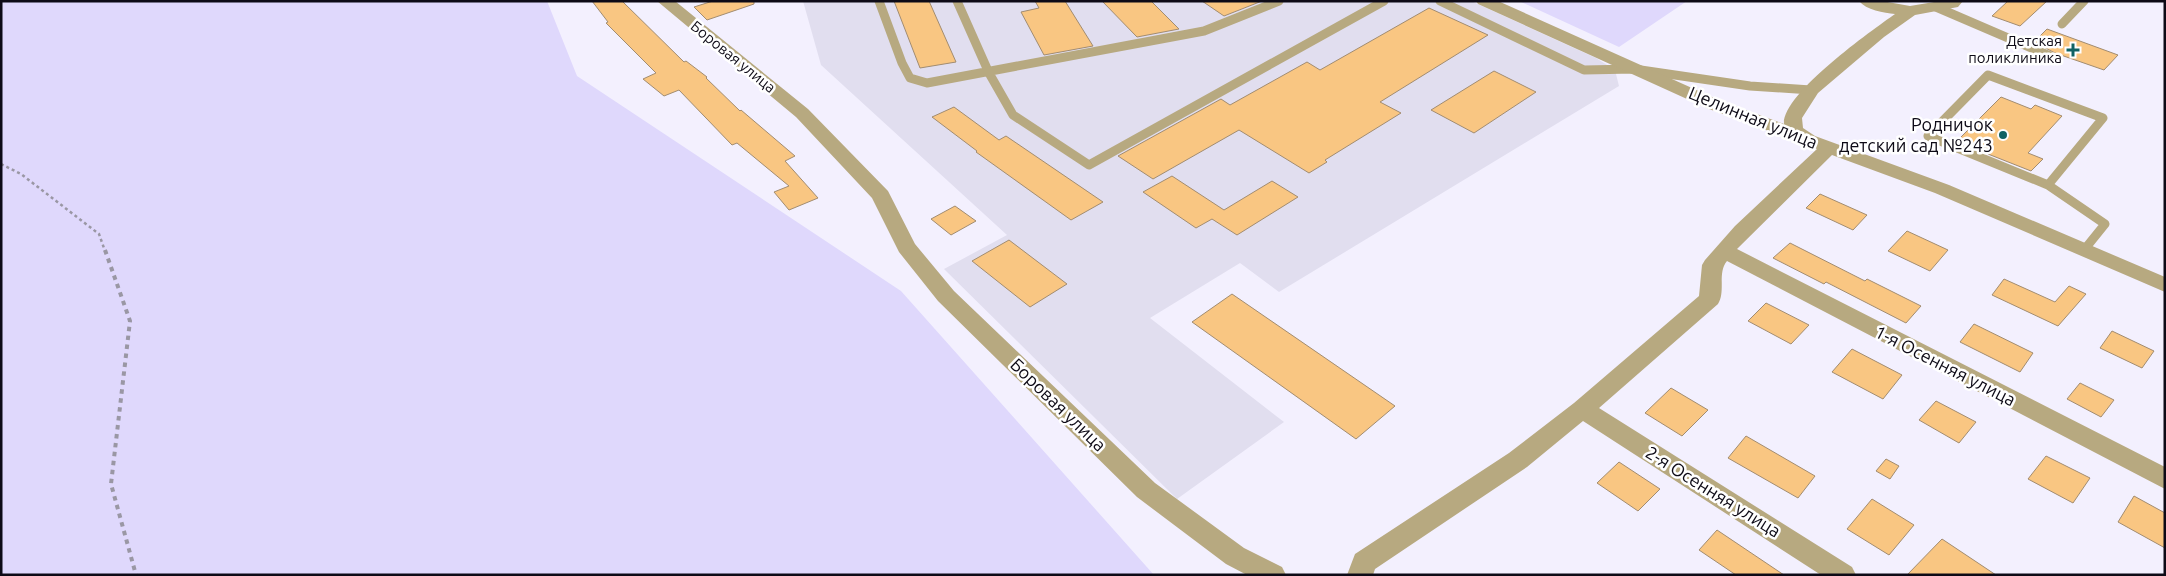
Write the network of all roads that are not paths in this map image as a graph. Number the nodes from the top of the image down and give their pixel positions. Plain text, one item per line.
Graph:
1 (665, 1) edge
2 (879, 1) edge
3 (957, 1) edge
4 (1279, 1) edge
5 (1384, 1) edge
6 (1440, 1) edge
7 (1484, 1) edge
8 (1868, 1) edge
9 (1956, 1) edge
10 (2084, 1) edge
11 (1936, 7) junction
12 (1910, 11) junction
13 (2062, 24) dead end
14 (2050, 56) dead end
15 (1634, 70) junction
16 (989, 73) junction
17 (1812, 90) junction
18 (1822, 145) junction
19 (2048, 185) junction
20 (2084, 250) junction
21 (1726, 252) junction
22 (2165, 285) edge
23 (1582, 410) junction
24 (2165, 479) edge
25 (1273, 575) edge
26 (1360, 575) edge
27 (1843, 575) edge

1 - 25 street, Боровая улица
2 - 16 lane
3 - 16 lane
4 - 16 lane
5 - 16 lane
6 - 15 lane
7 - 15 street, Целинная улица
8 - 12 street
9 - 11 street
10 - 13 lane
11 - 12 street
11 - 14 lane
12 - 17 street
15 - 17 lane
15 - 18 street, Целинная улица
17 - 18 street
18 - 20 street, Целинная улица
18 - 21 street
19 - 19 lane
19 - 20 lane
20 - 22 street, Целинная улица
21 - 23 street
21 - 24 street, 1-я Осенняя улица
23 - 26 street
23 - 27 street, 2-я Осенняя улица

